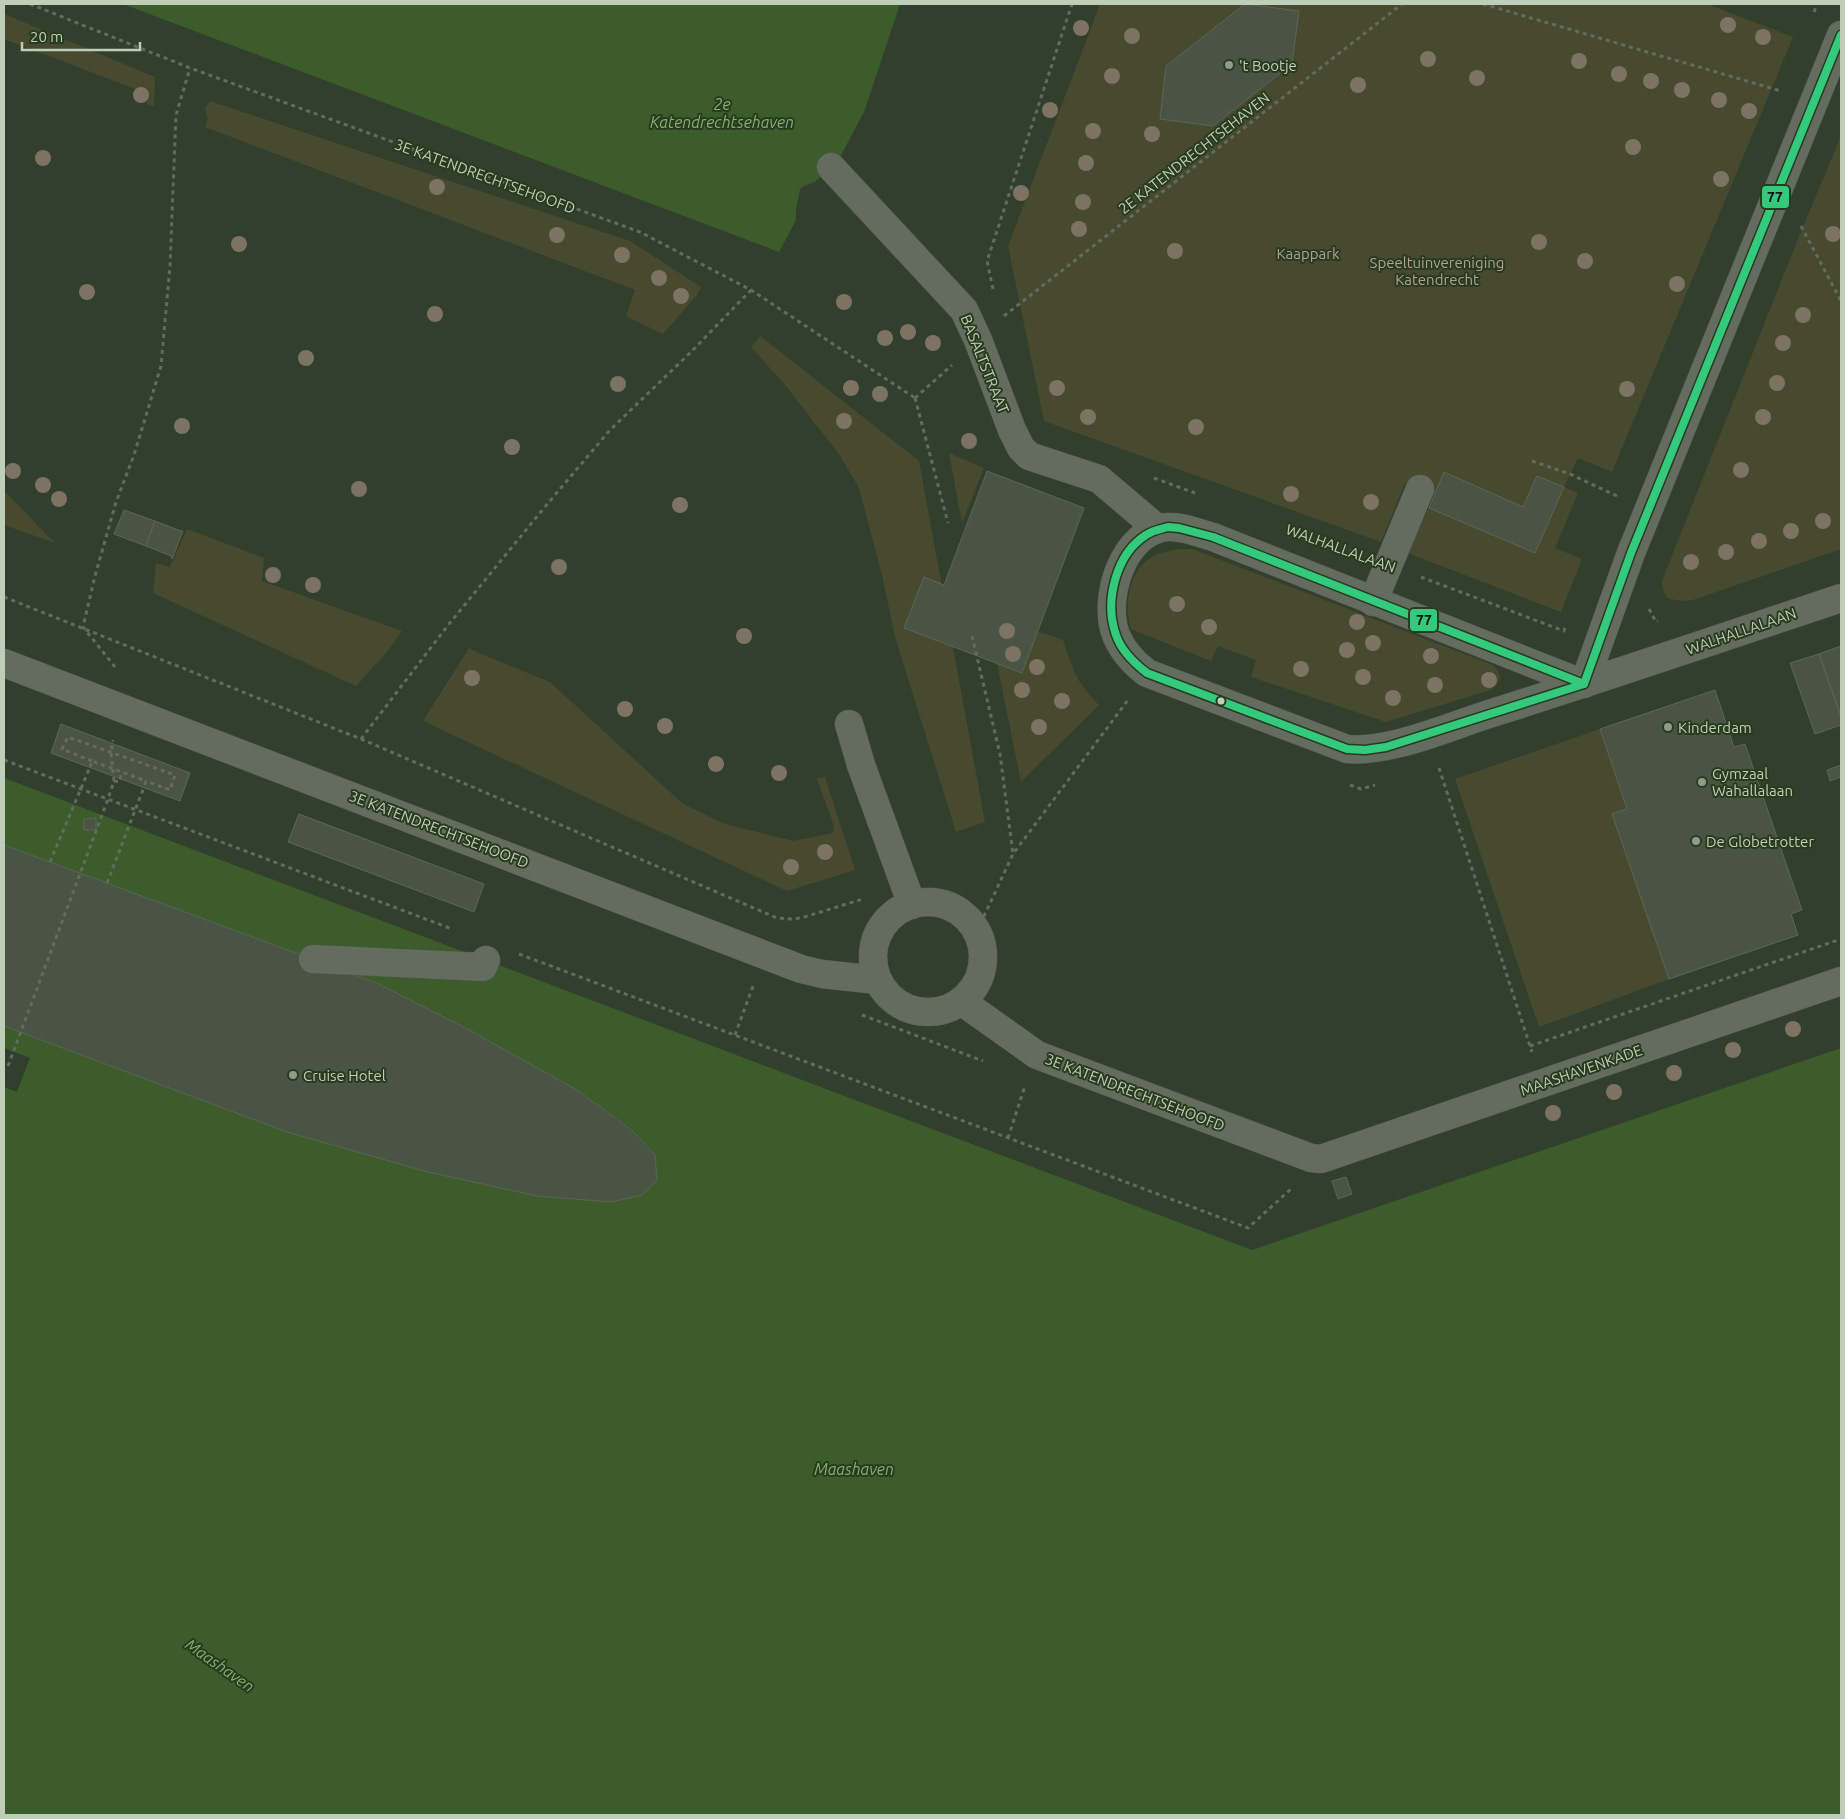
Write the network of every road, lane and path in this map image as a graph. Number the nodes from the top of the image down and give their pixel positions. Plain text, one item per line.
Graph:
1 (30, 4) edge
2 (1072, 4) edge
3 (1402, 4) edge
4 (1483, 4) edge
5 (1841, 35) edge
6 (190, 68) junction
7 (1771, 89) dead end
8 (831, 166) dead end
9 (1797, 218) dead end
10 (750, 290) junction
11 (993, 290) dead end
12 (1841, 301) edge
13 (1000, 319) dead end
14 (978, 340) junction
15 (915, 398) junction
16 (1532, 461) dead end
17 (1146, 475) dead end
18 (1420, 489) dead end
19 (1202, 496) dead end
20 (1618, 496) dead end
21 (948, 523) dead end
22 (1158, 529) junction
23 (1333, 544) dead end
24 (1388, 565) junction
25 (4, 597) edge
26 (1841, 598) edge
27 (1373, 602) junction
28 (83, 628) junction
29 (1564, 631) dead end
30 (972, 636) dead end
31 (4, 663) edge
32 (1148, 673) junction
33 (1584, 684) junction
34 (124, 708) junction
35 (849, 724) dead end
36 (1429, 734) junction
37 (361, 739) junction
38 (111, 752) junction
39 (4, 760) edge
40 (92, 761) junction
41 (113, 769) junction
42 (122, 772) junction
43 (114, 781) junction
44 (146, 781) junction
45 (108, 799) junction
46 (1013, 854) junction
47 (50, 862) dead end
48 (107, 883) dead end
49 (863, 899) dead end
50 (912, 905) junction
51 (456, 930) dead end
52 (976, 931) junction
53 (1841, 939) edge
54 (498, 956) joint
55 (313, 959) dead end
56 (878, 980) junction
57 (1841, 981) edge
58 (754, 984) dead end
59 (961, 1001) junction
60 (735, 1035) junction
61 (1530, 1046) junction
62 (8, 1066) dead end
63 (1027, 1078) dead end
64 (1542, 1083) junction
65 (1008, 1138) junction
66 (1321, 1159) junction

1 - 6 path, 3E KATENDRECHTSEHOOFD
2 - 11 path
3 - 13 path, 2E KATENDRECHTSEHAVEN
4 - 7 path
5 - 33 street
6 - 10 path, 3E KATENDRECHTSEHOOFD
6 - 28 path
8 - 14 street, BASALTSTRAAT
9 - 12 path
10 - 15 path, 3E KATENDRECHTSEHOOFD
10 - 37 path
14 - 15 path
14 - 22 street, BASALTSTRAAT
15 - 21 path
16 - 20 path
17 - 19 path
18 - 24 street
22 - 27 street
22 - 32 street, WALHALLALAAN
23 - 24 path, WALHALLALAAN
24 - 27 street
24 - 29 path, WALHALLALAAN
25 - 28 path
26 - 33 street, WALHALLALAAN
27 - 33 street
28 - 34 path
28 - 37 path
30 - 46 path
31 - 34 street, 3E KATENDRECHTSEHOOFD
32 - 36 street, WALHALLALAAN
32 - 46 path
33 - 36 street, WALHALLALAAN
34 - 38 path
34 - 56 street, 3E KATENDRECHTSEHOOFD
35 - 50 street
36 - 61 path
37 - 49 path
38 - 40 path
38 - 41 path
38 - 44 path
39 - 45 path
40 - 41 path
40 - 47 path, bridge
41 - 42 path
41 - 43 path
42 - 43 path
42 - 44 path
43 - 45 path
44 - 48 path, bridge
45 - 51 path
45 - 62 path
46 - 52 path
50 - 52 street
50 - 56 street
52 - 59 street
53 - 61 path
54 - 55 street
54 - 60 path
56 - 59 street
57 - 64 street, MAASHAVENKADE
58 - 60 path
59 - 66 street, 3E KATENDRECHTSEHOOFD
60 - 65 path
61 - 64 path
63 - 65 path
64 - 66 street, MAASHAVENKADE
65 - 66 path

